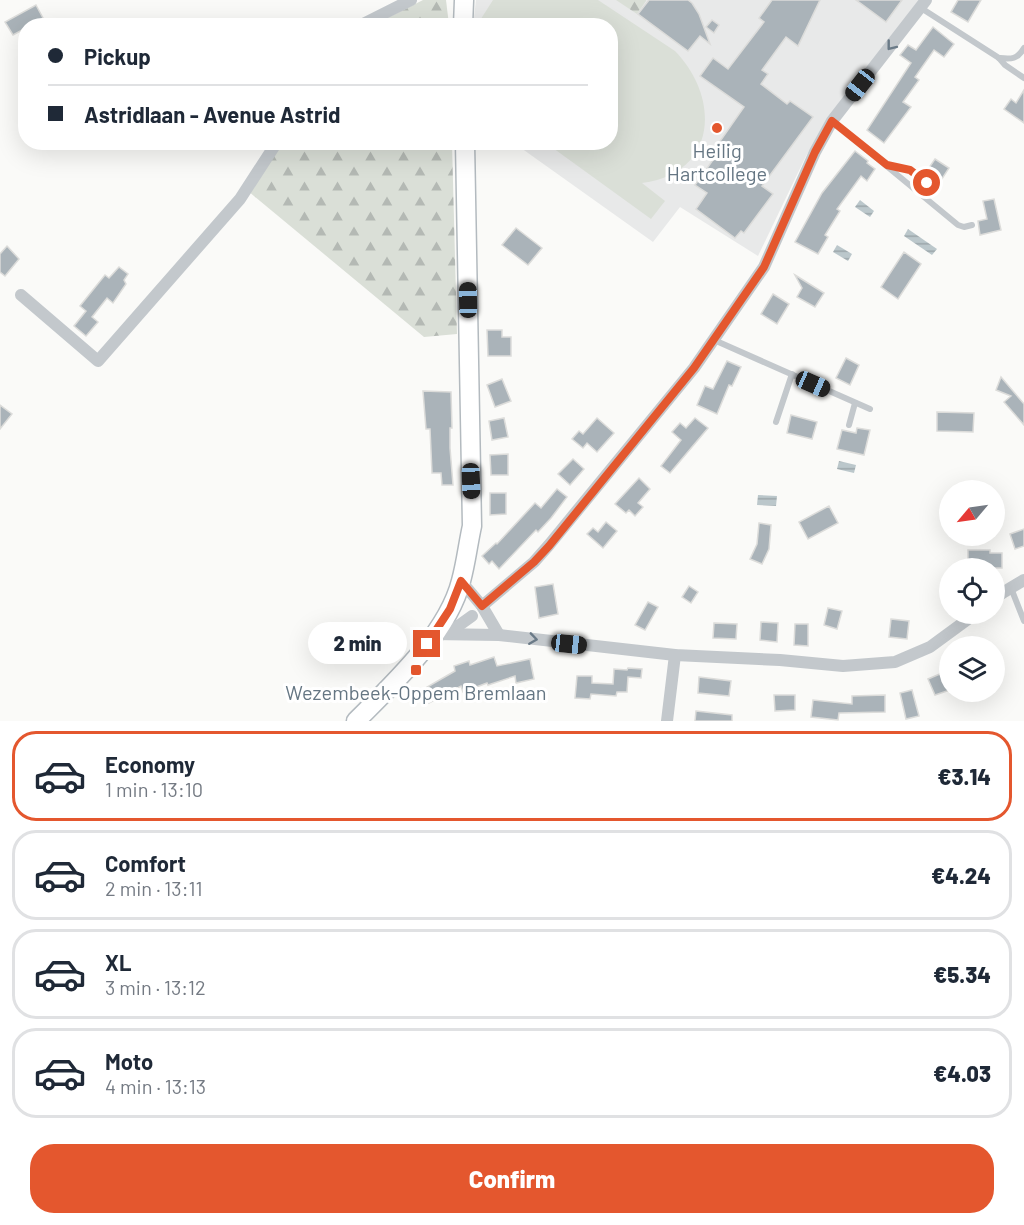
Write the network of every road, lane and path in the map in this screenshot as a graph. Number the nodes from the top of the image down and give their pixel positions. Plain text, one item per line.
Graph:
1 (411, 0) edge
2 (464, 0) edge
3 (923, 4) edge
4 (375, 18) edge
5 (463, 18) edge
6 (1024, 48) edge
7 (999, 58) junction
8 (1024, 78) edge
9 (832, 121) junction
10 (272, 150) edge
11 (465, 150) edge
12 (887, 165) junction
13 (927, 183) dead end
14 (972, 225) dead end
15 (21, 295) dead end
16 (714, 340) junction
17 (792, 374) junction
18 (855, 403) junction
19 (870, 409) dead end
20 (776, 422) dead end
21 (849, 425) dead end
22 (1024, 580) edge
23 (461, 581) junction
24 (1011, 587) junction
25 (1005, 591) edge
26 (482, 606) junction
27 (472, 616) dead end
28 (1024, 621) edge
29 (961, 624) edge
30 (440, 634) junction
31 (500, 635) junction
32 (675, 655) junction
33 (356, 721) edge
34 (667, 721) edge

1 - 4 street
2 - 5 street
3 - 7 lane
3 -> 9 street
6 - 7 lane
7 - 8 lane
9 - 12 lane
9 - 16 street
10 - 15 street
11 - 23 street
12 - 13 lane
12 - 14 lane
16 - 17 lane
16 - 26 street
17 - 18 lane
17 - 20 lane
18 - 19 lane
18 - 21 lane
22 - 24 street
23 - 26 street
23 - 30 street
24 - 25 street
24 - 28 lane
26 - 31 street
27 - 30 street
29 - 32 street
30 - 31 street
30 - 33 street
31 -> 32 street
32 - 34 street

